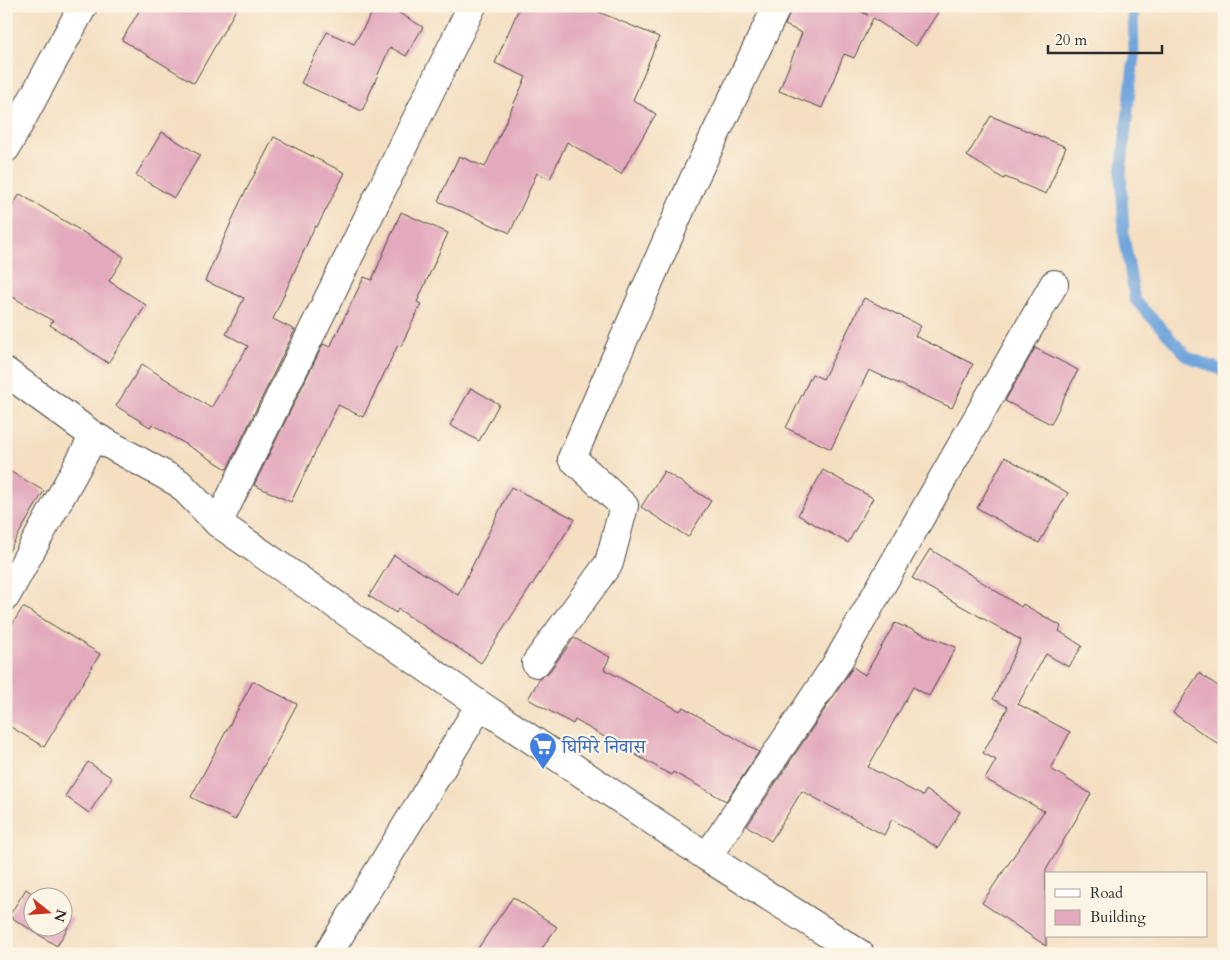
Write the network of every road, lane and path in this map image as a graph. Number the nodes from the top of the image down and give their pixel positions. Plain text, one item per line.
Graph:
1 (83, 6) edge
2 (472, 6) edge
3 (777, 6) edge
4 (6, 148) edge
5 (1054, 284) dead end
6 (6, 372) edge
7 (94, 436) junction
8 (218, 523) junction
9 (6, 596) edge
10 (536, 663) dead end
11 (480, 705) junction
12 (708, 857) junction
13 (328, 954) edge
14 (860, 954) edge

1 - 4 street
2 - 8 street
3 - 10 street
5 - 12 street
6 - 7 street
7 - 8 street
7 - 9 street
8 - 11 street
11 - 12 street
11 - 13 street
12 - 14 street

